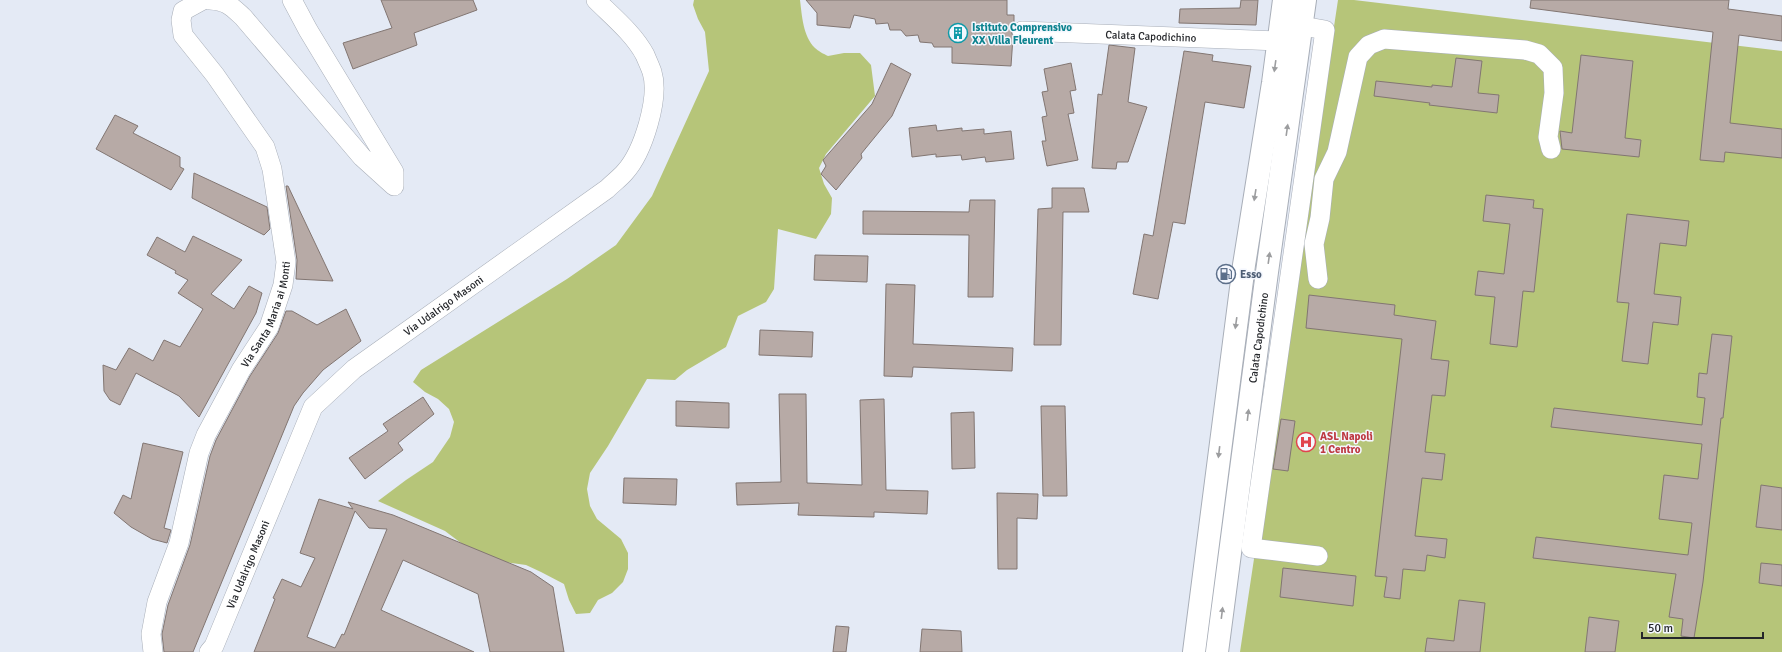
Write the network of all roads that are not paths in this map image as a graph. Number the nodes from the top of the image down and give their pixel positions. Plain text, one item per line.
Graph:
1 (203, 0) edge
2 (210, 0) edge
3 (292, 0) edge
4 (596, 0) edge
5 (1284, 0) edge
6 (1304, 0) edge
7 (1022, 31) dead end
8 (1293, 37) junction
9 (1552, 149) dead end
10 (1318, 279) dead end
11 (1318, 556) dead end
12 (212, 650) edge
13 (153, 652) edge
14 (1194, 652) edge
15 (1217, 652) edge

1 - 13 street, Via Santa Maria ai Monti
2 - 3 street
4 - 12 street, Via Udalrigo Masoni
5 - 8 main road, Calata Capodichino
6 - 8 main road, Calata Capodichino
7 - 8 street, Calata Capodichino
8 - 11 street
8 -> 14 main road, Calata Capodichino
15 -> 8 main road, Calata Capodichino
9 - 10 street

